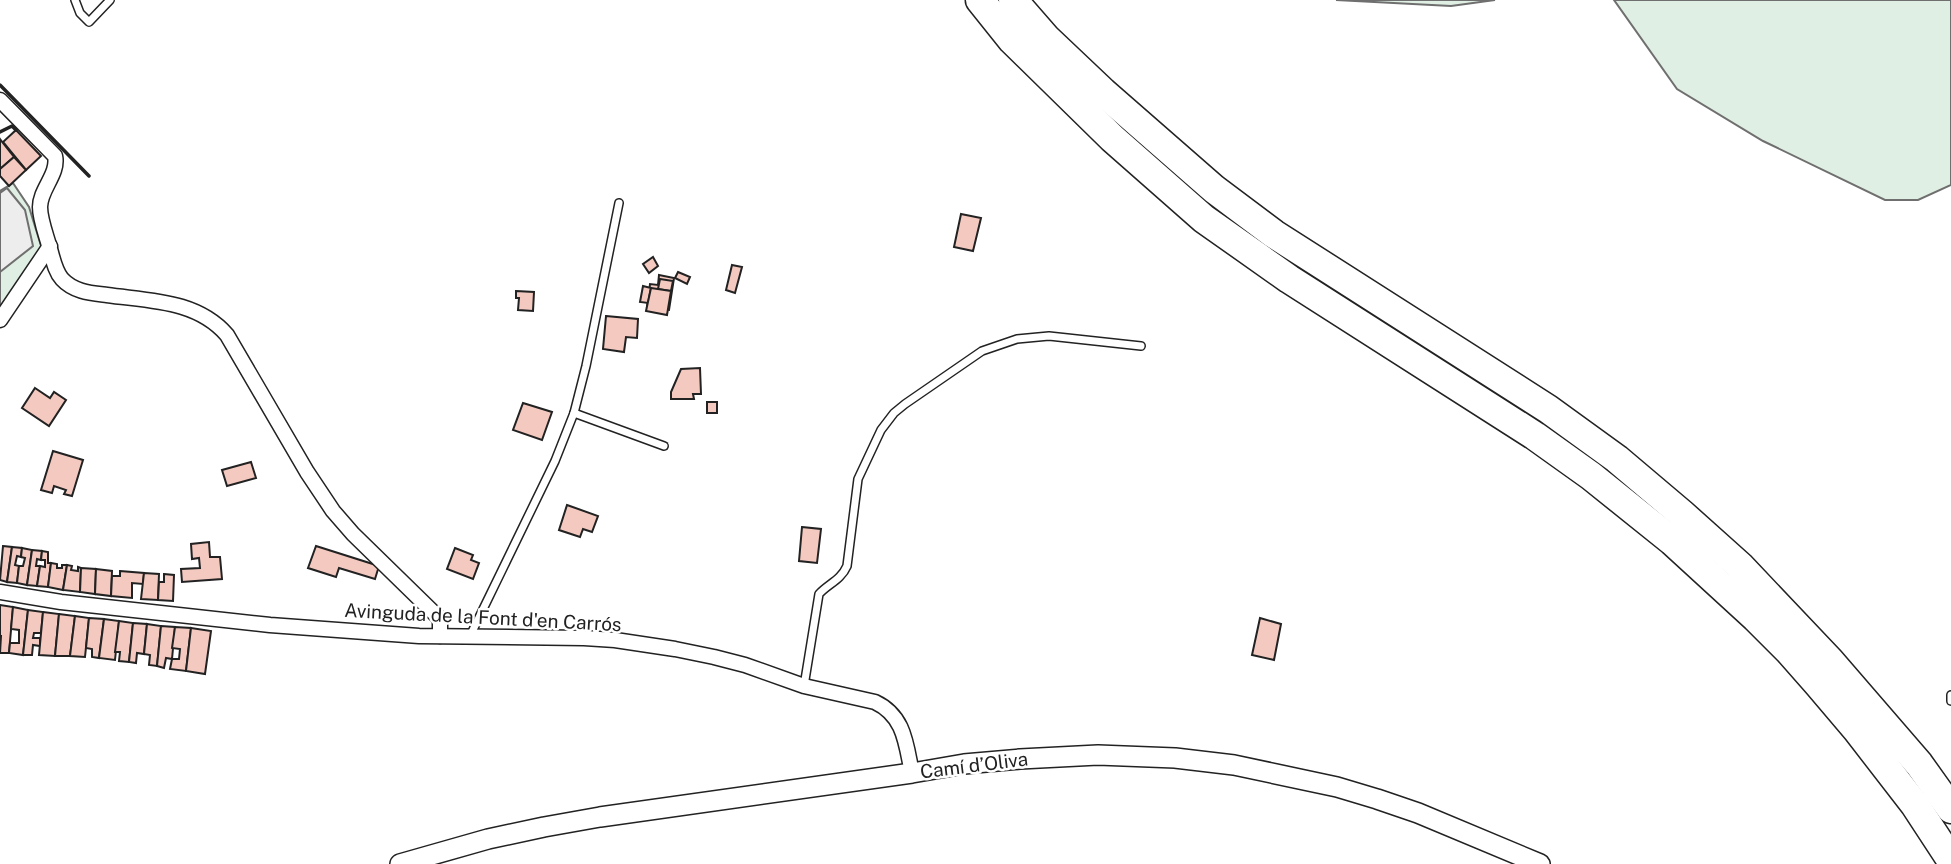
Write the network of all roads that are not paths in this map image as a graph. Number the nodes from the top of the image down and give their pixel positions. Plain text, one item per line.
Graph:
1 (75, 0) edge
2 (110, 0) edge
3 (980, 0) edge
4 (1013, 0) edge
5 (0, 100) edge
6 (6, 116) edge
7 (619, 203) dead end
8 (50, 246) junction
9 (0, 320) edge
10 (1141, 346) dead end
11 (574, 413) junction
12 (664, 446) dead end
13 (0, 592) edge
14 (440, 636) junction
15 (469, 637) junction
16 (804, 686) junction
17 (1951, 695) edge
18 (1951, 701) edge
19 (912, 773) junction
20 (1951, 809) edge
21 (1950, 859) edge
22 (400, 864) edge
23 (1540, 864) edge

1 - 2 lane
3 - 21 highway
4 - 20 highway
5 - 6 street
6 - 8 street
7 - 11 lane
8 - 9 street
8 - 14 street
10 - 16 lane
11 - 12 lane
11 - 15 lane
13 - 14 street, Avinguda de la Font d'en Carrós
14 - 15 street, Avinguda de la Font d'en Carrós
15 - 16 street, Avinguda de la Font d'en Carrós
16 - 19 street, Avinguda de la Font d'en Carrós
17 - 18 lane
19 - 22 street, Camí d’Oliva
19 - 23 street, Camí d’Oliva

